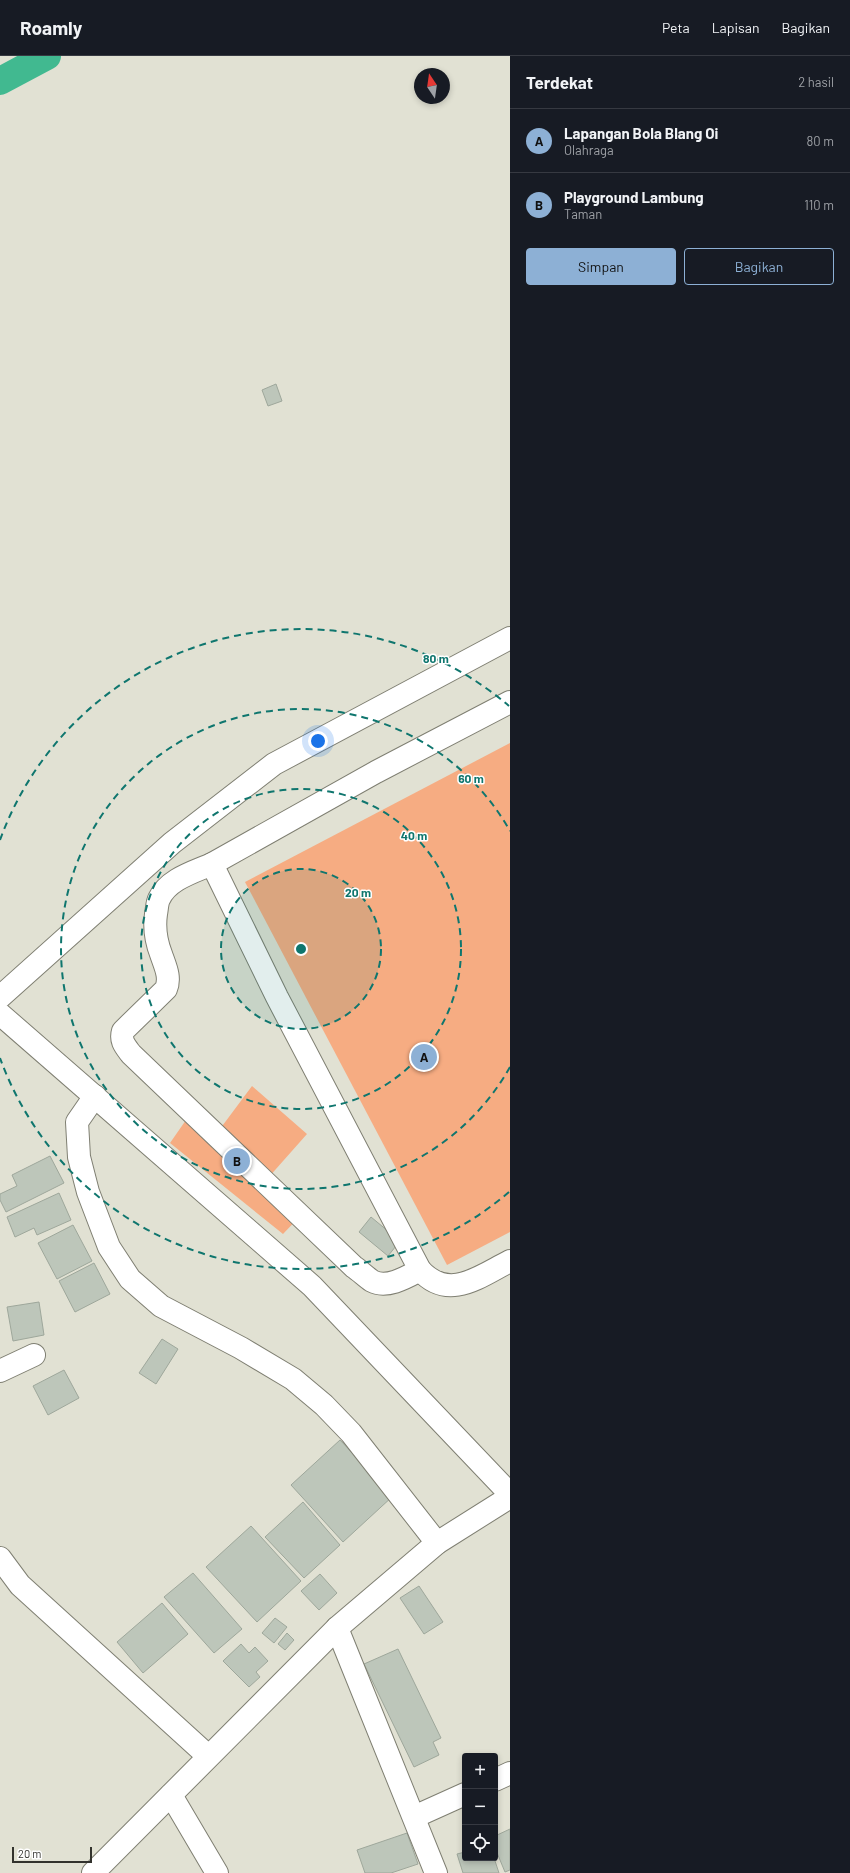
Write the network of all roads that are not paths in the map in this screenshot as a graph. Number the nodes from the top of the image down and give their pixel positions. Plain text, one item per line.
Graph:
1 (510, 638) edge
2 (510, 702) edge
3 (212, 864) junction
4 (0, 997) edge
5 (0, 1014) edge
6 (95, 1096) junction
7 (510, 1261) edge
8 (420, 1270) junction
9 (34, 1356) dead end
10 (0, 1371) edge
11 (510, 1495) edge
12 (437, 1544) junction
13 (0, 1558) edge
14 (337, 1628) junction
15 (208, 1756) junction
16 (510, 1773) edge
17 (498, 1779) edge
18 (171, 1795) junction
19 (462, 1795) edge
20 (414, 1817) junction
21 (94, 1873) edge
22 (217, 1873) edge
23 (436, 1873) edge

1 - 4 street
2 - 3 street
3 - 8 street
3 - 8 street
5 - 6 street
6 - 11 street
6 - 12 street
7 - 8 street
9 - 10 street
11 - 12 street
12 - 14 street
13 - 15 street
14 - 15 street
14 - 20 street
15 - 18 street
16 - 17 street
18 - 21 street
18 - 22 street
19 - 20 street
20 - 23 street

